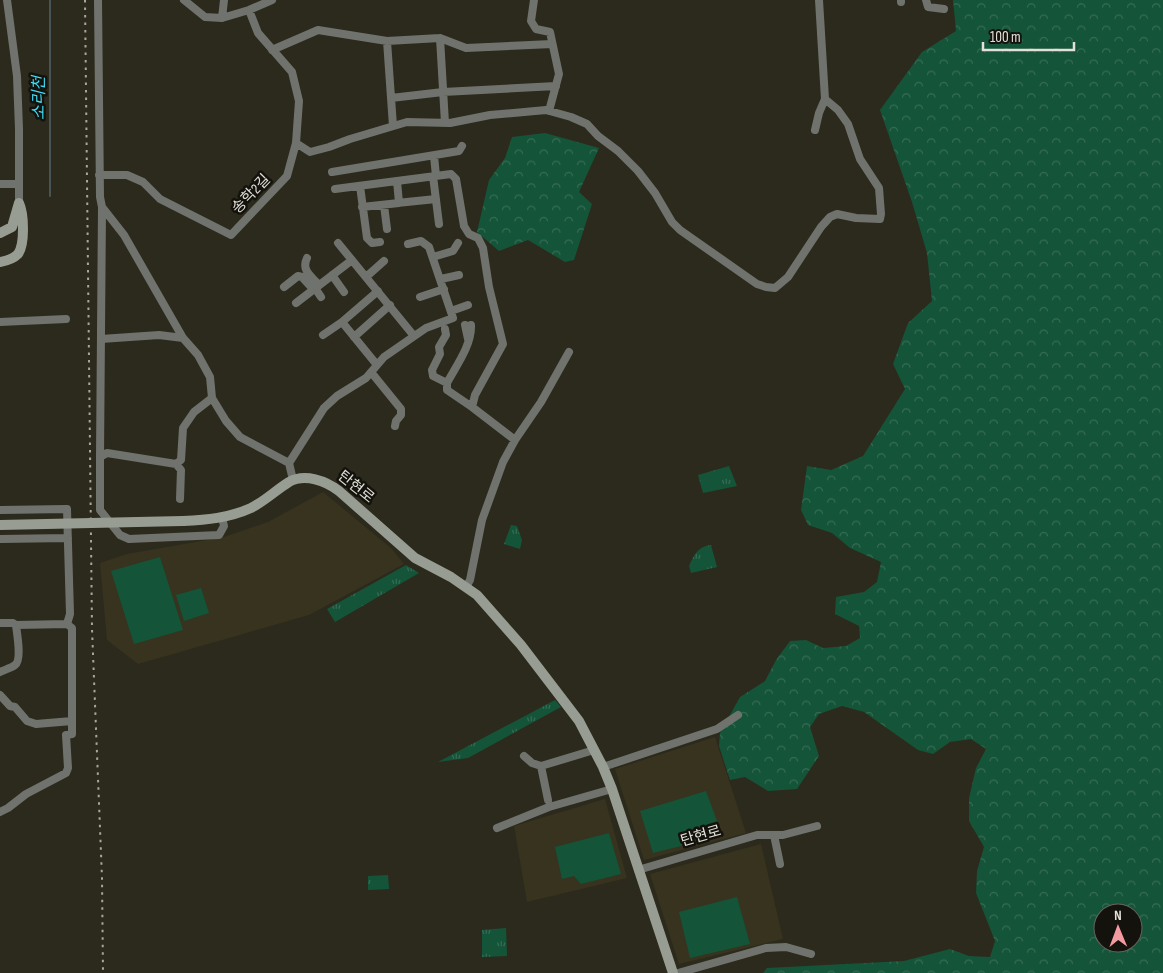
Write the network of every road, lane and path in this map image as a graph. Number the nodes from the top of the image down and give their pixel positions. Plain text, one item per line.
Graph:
1 (7, 0) edge
2 (98, 0) edge
3 (184, 0) edge
4 (224, 0) edge
5 (272, 0) edge
6 (534, 0) edge
7 (819, 0) edge
8 (926, 0) edge
9 (944, 9) dead end
10 (249, 10) junction
11 (222, 18) junction
12 (440, 38) junction
13 (386, 41) junction
14 (552, 44) junction
15 (272, 50) junction
16 (556, 86) junction
17 (443, 92) junction
18 (391, 98) junction
19 (825, 99) junction
20 (549, 111) junction
21 (445, 123) junction
22 (392, 126) junction
23 (815, 130) dead end
24 (296, 143) junction
25 (462, 146) dead end
26 (434, 156) junction
27 (348, 170) junction
28 (332, 172) dead end
29 (99, 175) junction
30 (434, 176) junction
31 (397, 181) junction
32 (0, 184) edge
33 (19, 184) junction
34 (360, 186) junction
35 (350, 187) junction
36 (335, 189) dead end
37 (436, 199) junction
38 (19, 203) junction
39 (397, 203) junction
40 (384, 204) junction
41 (102, 207) junction
42 (362, 207) junction
43 (439, 224) dead end
44 (387, 229) dead end
45 (0, 233) edge
46 (380, 242) dead end
47 (338, 243) dead end
48 (458, 243) dead end
49 (408, 244) dead end
50 (433, 257) junction
51 (307, 258) dead end
52 (352, 260) junction
53 (384, 261) dead end
54 (0, 262) edge
55 (332, 275) junction
56 (459, 275) dead end
57 (366, 276) junction
58 (441, 280) junction
59 (284, 287) dead end
60 (316, 287) junction
61 (444, 289) junction
62 (378, 291) junction
63 (344, 292) dead end
64 (321, 297) dead end
65 (420, 298) dead end
66 (296, 303) dead end
67 (390, 305) junction
68 (468, 305) dead end
69 (451, 310) junction
70 (66, 320) dead end
71 (0, 322) edge
72 (342, 322) junction
73 (468, 325) dead end
74 (445, 328) dead end
75 (323, 335) dead end
76 (414, 336) junction
77 (354, 337) junction
78 (183, 338) junction
79 (101, 339) junction
80 (569, 352) dead end
81 (374, 369) junction
82 (447, 383) junction
83 (212, 398) junction
84 (472, 408) junction
85 (395, 426) dead end
86 (515, 440) junction
87 (100, 457) junction
88 (289, 463) junction
89 (176, 464) junction
90 (294, 480) junction
91 (180, 499) dead end
92 (0, 510) edge
93 (222, 517) junction
94 (0, 525) edge
95 (68, 538) junction
96 (0, 539) edge
97 (466, 587) junction
98 (0, 624) edge
99 (67, 624) junction
100 (16, 625) junction
101 (0, 672) edge
102 (0, 695) edge
103 (738, 714) dead end
104 (72, 721) junction
105 (594, 750) junction
106 (524, 756) dead end
107 (541, 766) junction
108 (604, 767) junction
109 (612, 789) junction
110 (548, 800) dead end
111 (0, 812) edge
112 (817, 826) dead end
113 (497, 828) dead end
114 (774, 835) junction
115 (780, 864) dead end
116 (638, 870) junction
117 (811, 954) dead end
118 (673, 973) edge
119 (678, 973) edge

1 - 33 street
2 - 29 street
3 - 11 street
4 - 11 street
5 - 10 street
6 - 14 street
7 - 19 street
8 - 9 street
10 - 11 street
10 - 15 street, 송학2길
12 - 13 street
12 - 14 street
12 - 17 street
13 - 15 street
13 - 18 street
14 - 16 street
15 - 24 street, 송학2길
16 - 17 street
16 - 20 street
17 - 18 street
17 - 21 street
18 - 22 street
19 - 20 street
19 - 23 street
20 - 21 street
21 - 22 street
22 - 24 street
24 - 29 street, 송학2길
25 - 26 street
26 - 27 street
26 - 30 street
27 - 28 street
27 - 35 street
29 - 41 street
30 - 31 street
30 - 37 street
30 - 84 street
31 - 34 street
31 - 39 street
32 - 33 street
33 - 38 street
34 - 35 street
34 - 42 street
35 - 36 street
37 - 39 street
37 - 43 street
38 - 45 main road
38 - 54 main road
39 - 40 street
40 - 42 street
40 - 44 street
41 - 78 street
41 - 79 street
42 - 46 street
47 - 52 street
48 - 50 street
49 - 50 street
50 - 58 street
51 - 60 street
52 - 55 street
52 - 57 street
53 - 57 street
55 - 60 street
55 - 63 street
56 - 58 street
57 - 62 street
58 - 61 street
59 - 60 street
60 - 64 street
60 - 66 street
61 - 65 street
61 - 69 street
62 - 67 street
62 - 72 street
67 - 76 street
67 - 77 street
68 - 69 street
69 - 76 street
70 - 71 street
72 - 75 street
72 - 77 street
73 - 82 street
74 - 82 street
76 - 81 street
77 - 81 street
78 - 79 street
78 - 83 street
79 - 87 street
80 - 86 street
81 - 85 street
81 - 88 street
82 - 84 street
83 - 88 street
83 - 89 street
84 - 86 street
86 - 97 street
87 - 89 street
87 - 93 street
88 - 90 street
89 - 91 street
90 - 93 main road
90 - 97 main road, 탄현로
92 - 95 street
93 - 94 main road, bridge
95 - 96 street
95 - 99 street
97 - 105 main road, 탄현로
98 - 100 street
99 - 100 street
99 - 104 street
100 - 101 street
102 - 104 street
103 - 108 street
104 - 111 street
105 - 107 street
105 - 108 main road, 탄현로
106 - 107 street
107 - 110 street
108 - 109 main road, 탄현로
109 - 113 street
109 - 116 main road, 탄현로
112 - 114 street, 탄현로
114 - 115 street
114 - 116 street, 탄현로
116 - 118 main road, 탄현로
117 - 119 street

